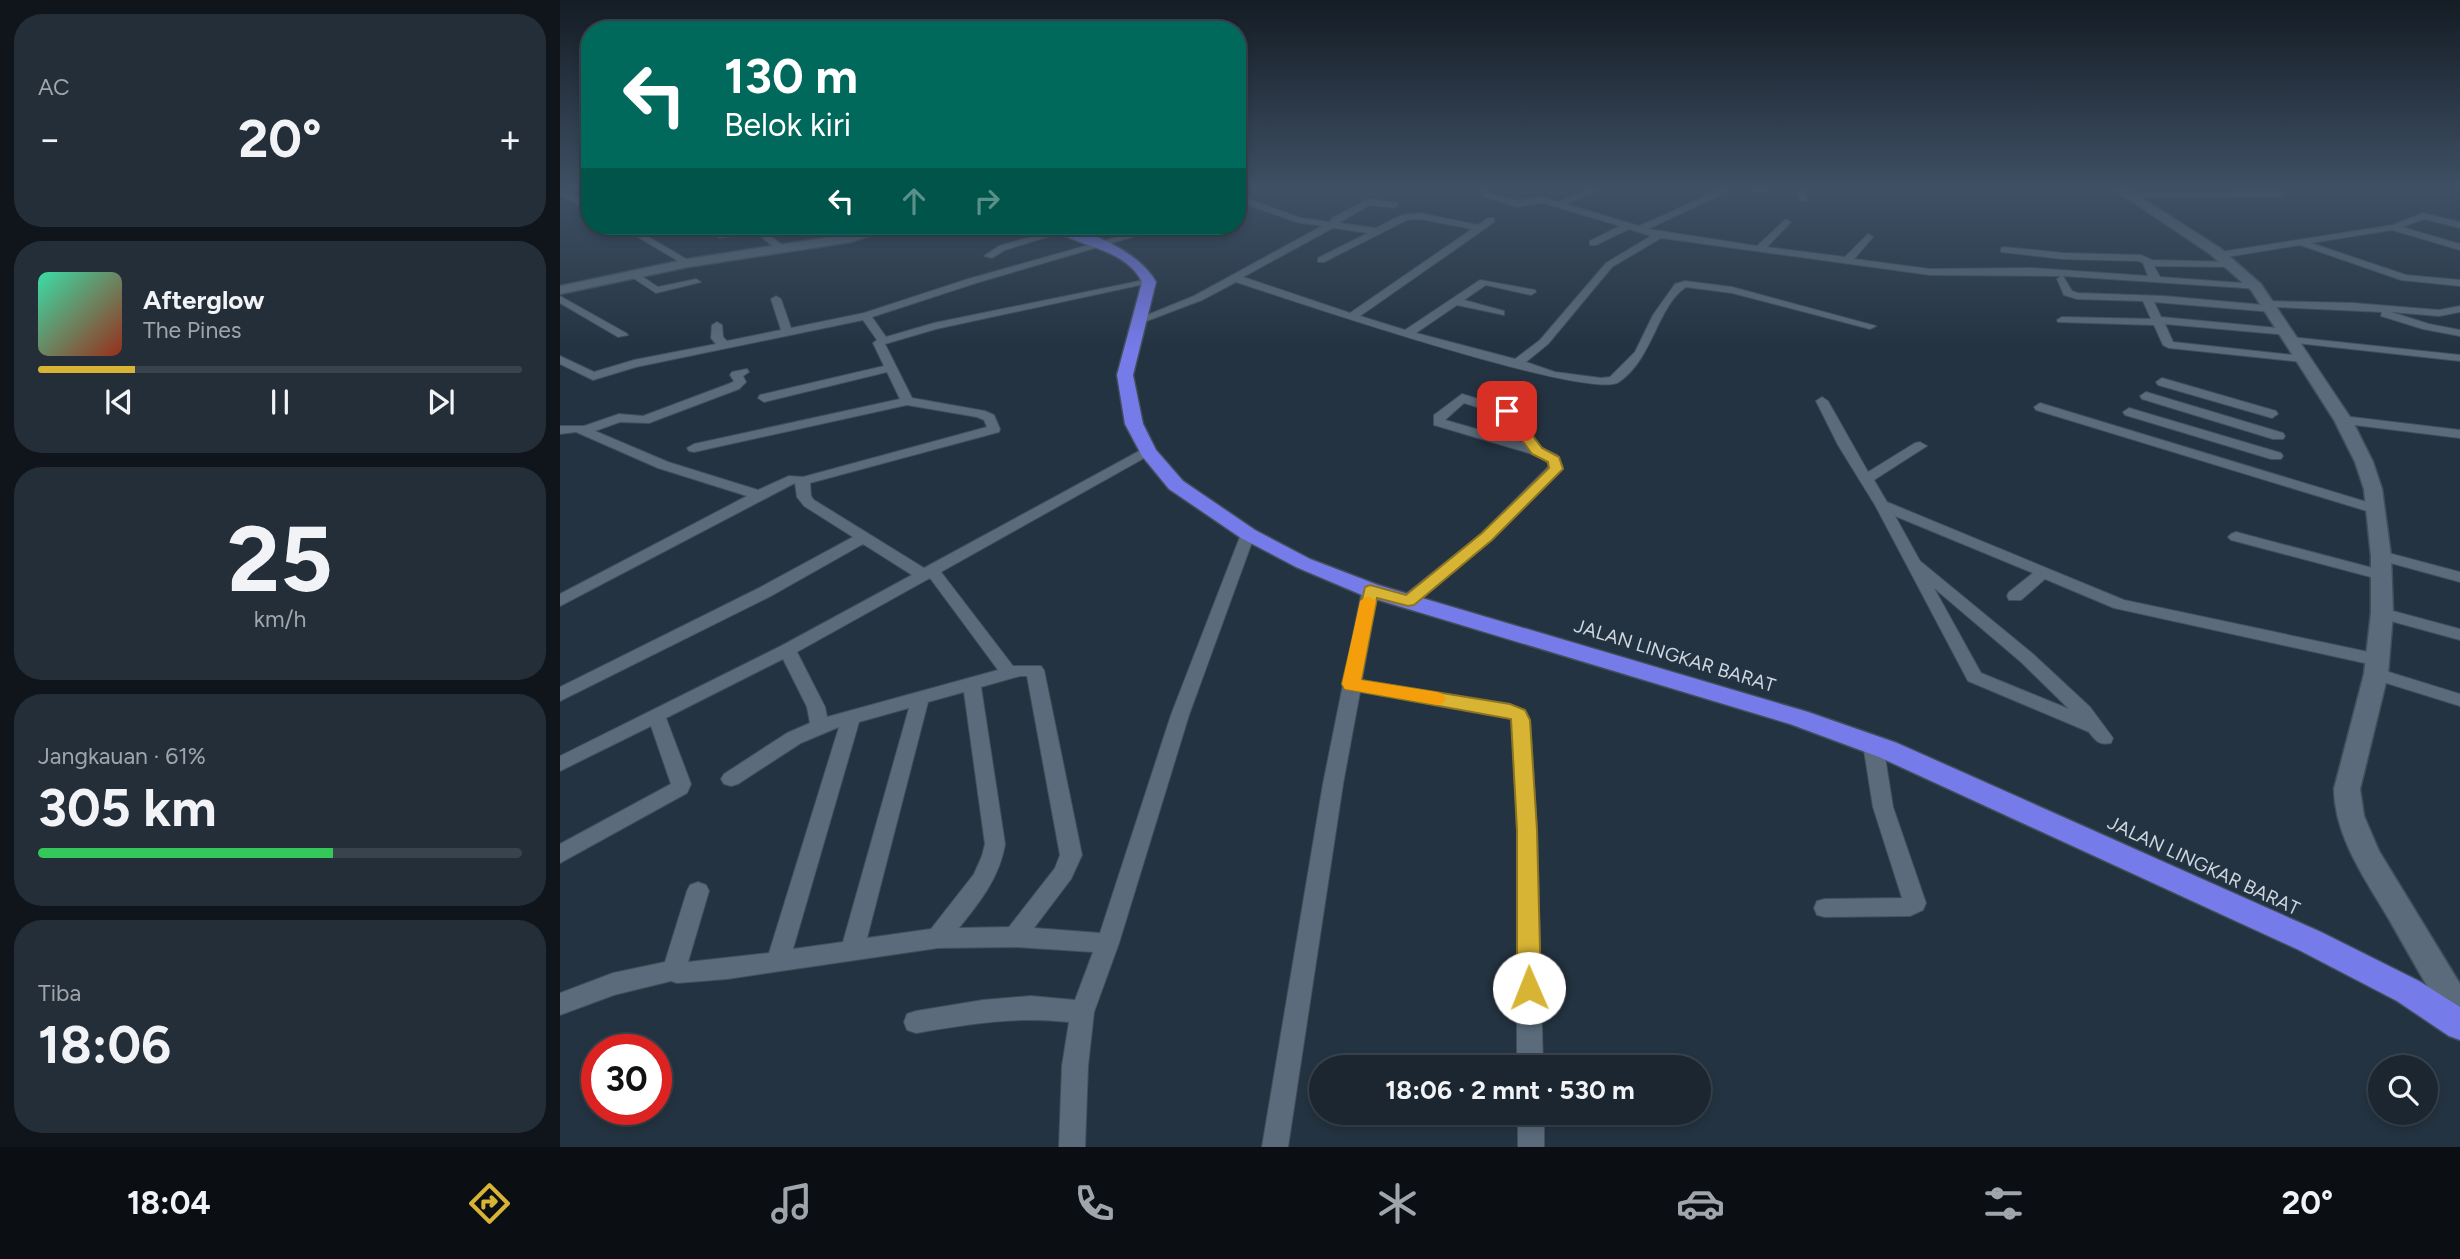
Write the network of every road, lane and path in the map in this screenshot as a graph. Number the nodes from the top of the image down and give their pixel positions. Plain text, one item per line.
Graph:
1 (651, 242) edge
2 (772, 242) edge
3 (829, 242) edge
4 (1022, 242) edge
5 (1093, 242) edge
6 (1111, 242) edge
7 (1302, 242) edge
8 (1355, 242) edge
9 (1461, 242) edge
10 (1596, 242) edge
11 (1648, 242) edge
12 (1710, 242) edge
13 (1766, 242) edge
14 (1864, 242) edge
15 (2198, 242) edge
16 (2310, 242) edge
17 (2441, 242) edge
18 (1593, 243) dead end
19 (2301, 243) junction
20 (1099, 245) junction
21 (2460, 247) edge
22 (1760, 248) junction
23 (782, 249) junction
24 (2004, 250) dead end
25 (989, 256) dead end
26 (1321, 260) dead end
27 (2226, 260) junction
28 (1847, 261) junction
29 (688, 263) junction
30 (2148, 263) junction
31 (634, 274) junction
32 (1234, 278) junction
33 (2062, 279) dead end
34 (2157, 279) junction
35 (1540, 280) dead end
36 (696, 282) dead end
37 (2460, 283) edge
38 (2256, 287) junction
39 (560, 290) edge
40 (2147, 298) junction
41 (560, 299) edge
42 (776, 299) dead end
43 (1144, 301) junction
44 (1455, 301) junction
45 (1188, 302) junction
46 (2271, 307) junction
47 (2366, 307) junction
48 (2460, 309) edge
49 (1500, 313) dead end
50 (866, 316) junction
51 (1352, 317) junction
52 (2062, 320) dead end
53 (2157, 321) junction
54 (717, 325) dead end
55 (1870, 326) dead end
56 (787, 332) junction
57 (2460, 333) edge
58 (1407, 334) junction
59 (622, 335) dead end
60 (2289, 336) junction
61 (883, 341) junction
62 (724, 345) junction
63 (2460, 358) edge
64 (560, 359) edge
65 (2303, 359) junction
66 (1517, 363) junction
67 (890, 368) junction
68 (743, 372) dead end
69 (2162, 382) dead end
70 (2146, 396) dead end
71 (764, 398) dead end
72 (907, 401) junction
73 (1822, 401) dead end
74 (2229, 401) junction
75 (2040, 407) dead end
76 (2129, 412) dead end
77 (2272, 414) dead end
78 (2214, 416) junction
79 (2343, 420) junction
80 (560, 430) edge
81 (584, 430) junction
82 (2201, 433) junction
83 (2460, 434) edge
84 (2278, 436) dead end
85 (1920, 446) dead end
86 (694, 448) dead end
87 (2186, 450) junction
88 (1537, 451) junction
89 (1148, 452) junction
90 (2276, 456) dead end
91 (1866, 479) junction
92 (803, 481) junction
93 (758, 495) junction
94 (1882, 505) junction
95 (2375, 509) junction
96 (1248, 534) junction
97 (864, 537) junction
98 (2236, 537) dead end
99 (1912, 561) junction
100 (2382, 565) junction
101 (926, 572) junction
102 (2044, 572) junction
103 (2460, 577) edge
104 (1370, 590) junction
105 (2015, 596) dead end
106 (560, 601) edge
107 (1408, 601) junction
108 (2382, 613) junction
109 (2460, 635) edge
110 (788, 650) junction
111 (2377, 667) junction
112 (1010, 674) junction
113 (972, 684) junction
114 (1351, 684) junction
115 (560, 695) edge
116 (920, 699) junction
117 (2460, 700) edge
118 (656, 715) junction
119 (851, 718) junction
120 (820, 726) junction
121 (1873, 744) junction
122 (560, 764) edge
123 (731, 779) dead end
124 (560, 853) edge
125 (698, 891) dead end
126 (1825, 908) dead end
127 (1015, 937) junction
128 (939, 938) junction
129 (1108, 943) junction
130 (852, 951) junction
131 (778, 961) junction
132 (675, 970) junction
133 (560, 1004) edge
134 (1082, 1013) junction
135 (2460, 1013) edge
136 (916, 1022) dead end
137 (2460, 1025) edge
138 (1530, 1055) edge
139 (1531, 1125) edge
140 (1072, 1147) edge
141 (1275, 1147) edge
142 (1531, 1147) edge

1 - 29 street
2 - 23 street
3 - 23 street
4 - 25 street
5 - 20 highway
6 - 20 street
7 - 32 street
8 - 26 street
9 - 51 street
10 - 18 street
11 - 66 street
12 - 22 street
13 - 22 street
14 - 28 street
15 - 27 street
16 - 19 street
17 - 21 street
19 - 27 street
19 - 37 street
20 - 43 highway
20 - 50 street
22 - 28 street
23 - 29 street
24 - 30 street
27 - 30 street
27 - 38 street
28 - 34 street
29 - 31 street
30 - 34 street
31 - 36 street
31 - 39 street
32 - 45 street
32 - 51 street
33 - 40 street
34 - 38 street
35 - 44 street
38 - 46 street
40 - 46 street
40 - 53 street
41 - 59 street
42 - 56 street
43 - 45 street
43 - 45 street
43 - 61 street
43 - 89 highway, JALAN LINGKAR BARAT
44 - 49 street
44 - 58 street
46 - 47 street
46 - 60 street
47 - 48 street
47 - 57 street
50 - 56 street
50 - 61 street
51 - 58 street
52 - 53 street
53 - 60 street
53 - 65 street
54 - 62 street
55 - 66 street
56 - 62 street
58 - 66 street
60 - 63 street
60 - 65 street
61 - 67 street
62 - 64 street
65 - 79 street
67 - 71 street
67 - 72 street
68 - 81 street
69 - 74 street
70 - 78 street
72 - 86 street
72 - 92 street
73 - 91 street
74 - 77 street
74 - 78 street
75 - 87 street
76 - 82 street
78 - 82 street
78 - 84 street
79 - 83 street
79 - 95 street
80 - 81 street
81 - 93 street
82 - 87 street
82 - 90 street
85 - 91 street
87 - 95 street
88 - 88 street
88 - 107 street
89 - 96 highway, JALAN LINGKAR BARAT
89 - 101 street
91 - 94 street
92 - 93 street
92 - 97 street
93 - 106 street
94 - 99 street
94 - 102 street
95 - 100 street
96 - 104 highway, JALAN LINGKAR BARAT
96 - 129 street
97 - 101 street
97 - 115 street
98 - 100 street
99 - 99 street
100 - 103 street
100 - 108 street
101 - 110 street
101 - 112 street
102 - 105 street
102 - 111 street
104 - 107 highway, JALAN LINGKAR BARAT
104 - 114 street
107 - 121 highway, JALAN LINGKAR BARAT
108 - 109 street
108 - 111 street
110 - 118 street
110 - 120 street
111 - 117 street
111 - 135 street
112 - 113 street
112 - 127 street
113 - 116 street
113 - 128 street
114 - 138 street
114 - 141 street
116 - 119 street
116 - 130 street
118 - 122 street
118 - 124 street
119 - 120 street
119 - 131 street
120 - 123 street
121 - 126 street
121 - 137 highway, JALAN LINGKAR BARAT
125 - 132 street
127 - 128 street
127 - 129 street
128 - 130 street
129 - 134 street
130 - 131 street
131 - 132 street
132 - 133 street
134 - 136 street
134 - 140 street
139 - 142 street

